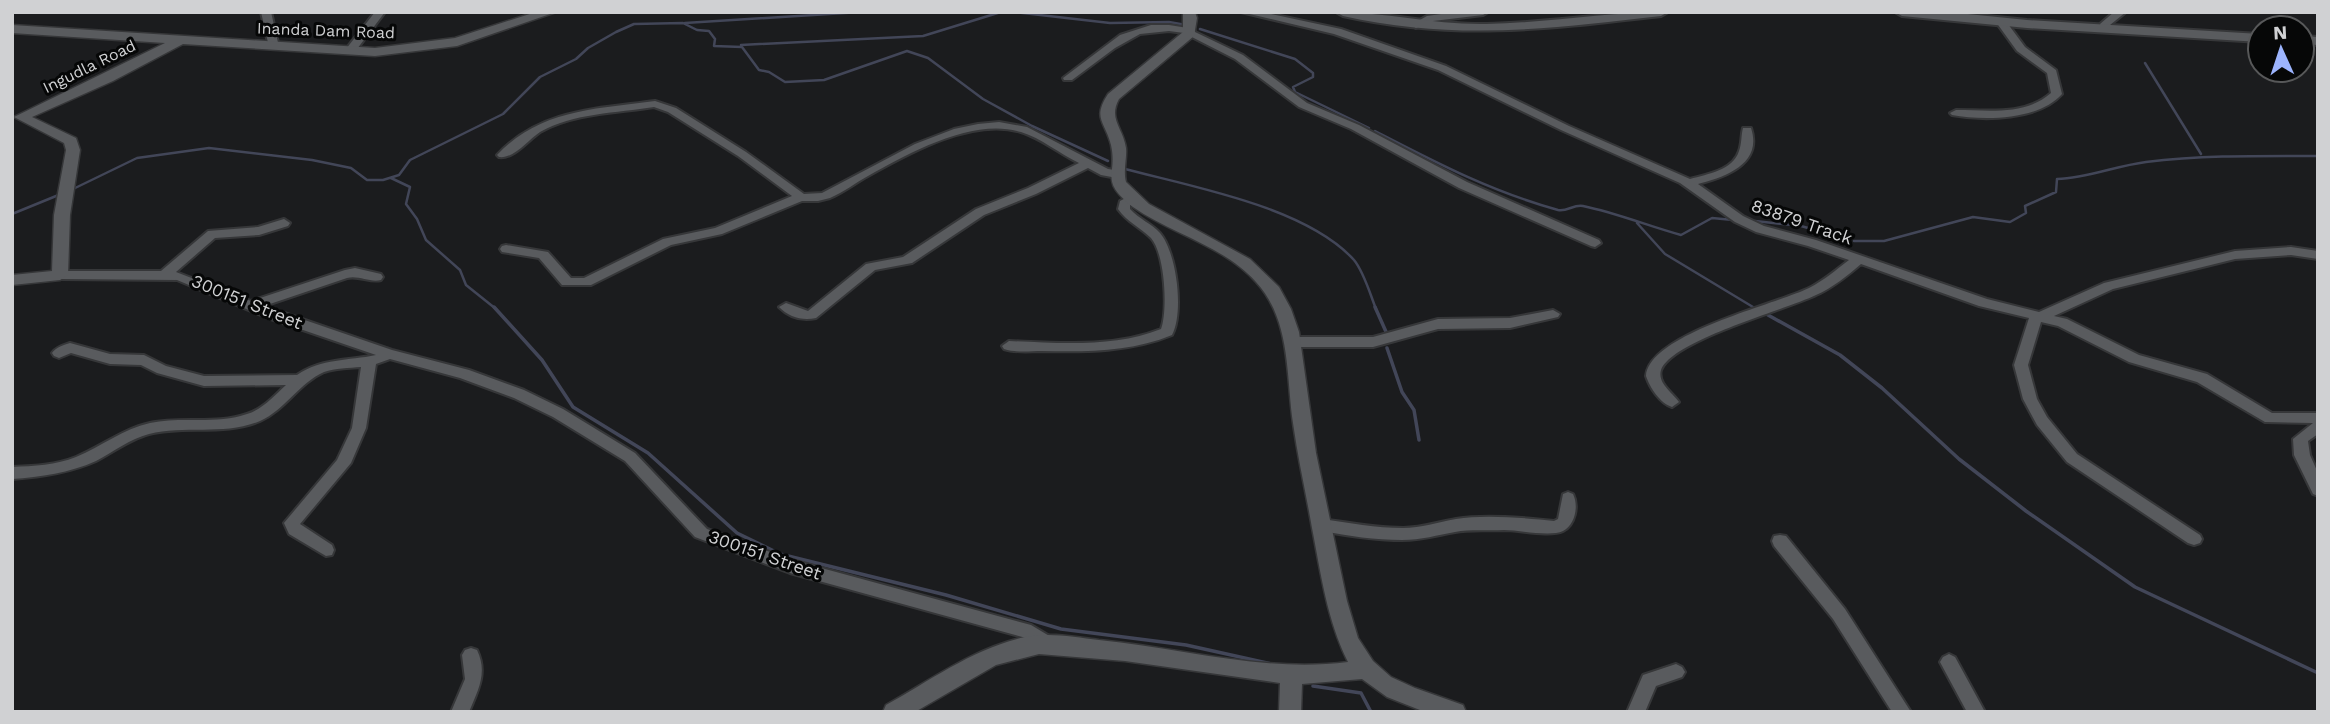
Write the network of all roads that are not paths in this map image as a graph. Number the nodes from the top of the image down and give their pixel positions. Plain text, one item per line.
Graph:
1 (266, 12) edge
2 (380, 12) edge
3 (550, 12) edge
4 (1189, 12) edge
5 (1246, 12) edge
6 (1483, 12) edge
7 (1902, 12) edge
8 (2121, 12) edge
9 (1346, 13) edge
10 (1650, 13) edge
11 (2001, 23) junction
12 (1416, 25) junction
13 (12, 29) edge
14 (2106, 29) junction
15 (1190, 32) junction
16 (2246, 37) edge
17 (179, 41) junction
18 (274, 47) junction
19 (350, 51) junction
20 (1068, 78) dead end
21 (1956, 113) dead end
22 (17, 119) edge
23 (1747, 130) dead end
24 (503, 155) dead end
25 (1088, 163) junction
26 (1116, 174) junction
27 (1689, 183) junction
28 (801, 197) junction
29 (1133, 198) junction
30 (284, 223) dead end
31 (1595, 243) dead end
32 (506, 249) dead end
33 (2318, 256) edge
34 (1858, 260) junction
35 (165, 274) junction
36 (60, 275) junction
37 (376, 277) dead end
38 (12, 280) edge
39 (250, 306) junction
40 (786, 307) dead end
41 (1553, 314) dead end
42 (2041, 317) junction
43 (1292, 342) junction
44 (1009, 346) dead end
45 (60, 354) dead end
46 (389, 354) junction
47 (369, 361) junction
48 (301, 380) junction
49 (1672, 402) dead end
50 (2318, 418) edge
51 (2318, 427) edge
52 (12, 473) edge
53 (2318, 491) edge
54 (1568, 498) dead end
55 (1322, 526) junction
56 (2194, 539) dead end
57 (1780, 541) dead end
58 (326, 550) dead end
59 (1050, 645) junction
60 (471, 655) dead end
61 (1949, 662) dead end
62 (1366, 669) junction
63 (1676, 672) dead end
64 (1291, 674) junction
65 (460, 712) edge
66 (894, 712) edge
67 (1290, 712) edge
68 (1455, 712) edge
69 (1636, 712) edge
70 (1902, 712) edge
71 (1976, 712) edge

1 - 18 street
2 - 19 street
3 - 19 street, Inanda Dam Road
4 - 15 street
5 - 27 street, 83879 Track
6 - 12 street
7 - 11 main road
8 - 14 street
9 - 12 main road
10 - 12 main road
11 - 14 main road
11 - 21 street
13 - 17 street, Inanda Dam Road
14 - 16 main road
15 - 20 street
15 - 26 street
15 - 31 street
17 - 18 street, Inanda Dam Road
17 - 22 street, Ingudla Road
18 - 19 street, Inanda Dam Road
22 - 36 street
23 - 27 street
24 - 28 street
25 - 26 street
25 - 28 street
25 - 40 street
26 - 29 street
27 - 34 street, 83879 Track
28 - 32 street
29 - 43 street
29 - 44 street
30 - 35 street
33 - 42 street
34 - 42 street, 83879 Track
34 - 49 street
35 - 36 street, 300151 Street
35 - 39 street, 300151 Street
36 - 38 street, 300151 Street
37 - 39 street
39 - 46 street, 300151 Street
41 - 43 street
42 - 50 street, 83879 Track
42 - 56 street
43 - 55 street
45 - 48 street
46 - 47 street
46 - 59 street, 300151 Street
47 - 48 street
47 - 58 street
48 - 52 street
51 - 53 street
54 - 55 street
55 - 62 street
57 - 70 street
59 - 64 street, 300151 Street
59 - 66 street
60 - 65 street
61 - 71 street
62 - 64 street, 300151 Street
62 - 68 street
63 - 69 street
64 - 67 street

